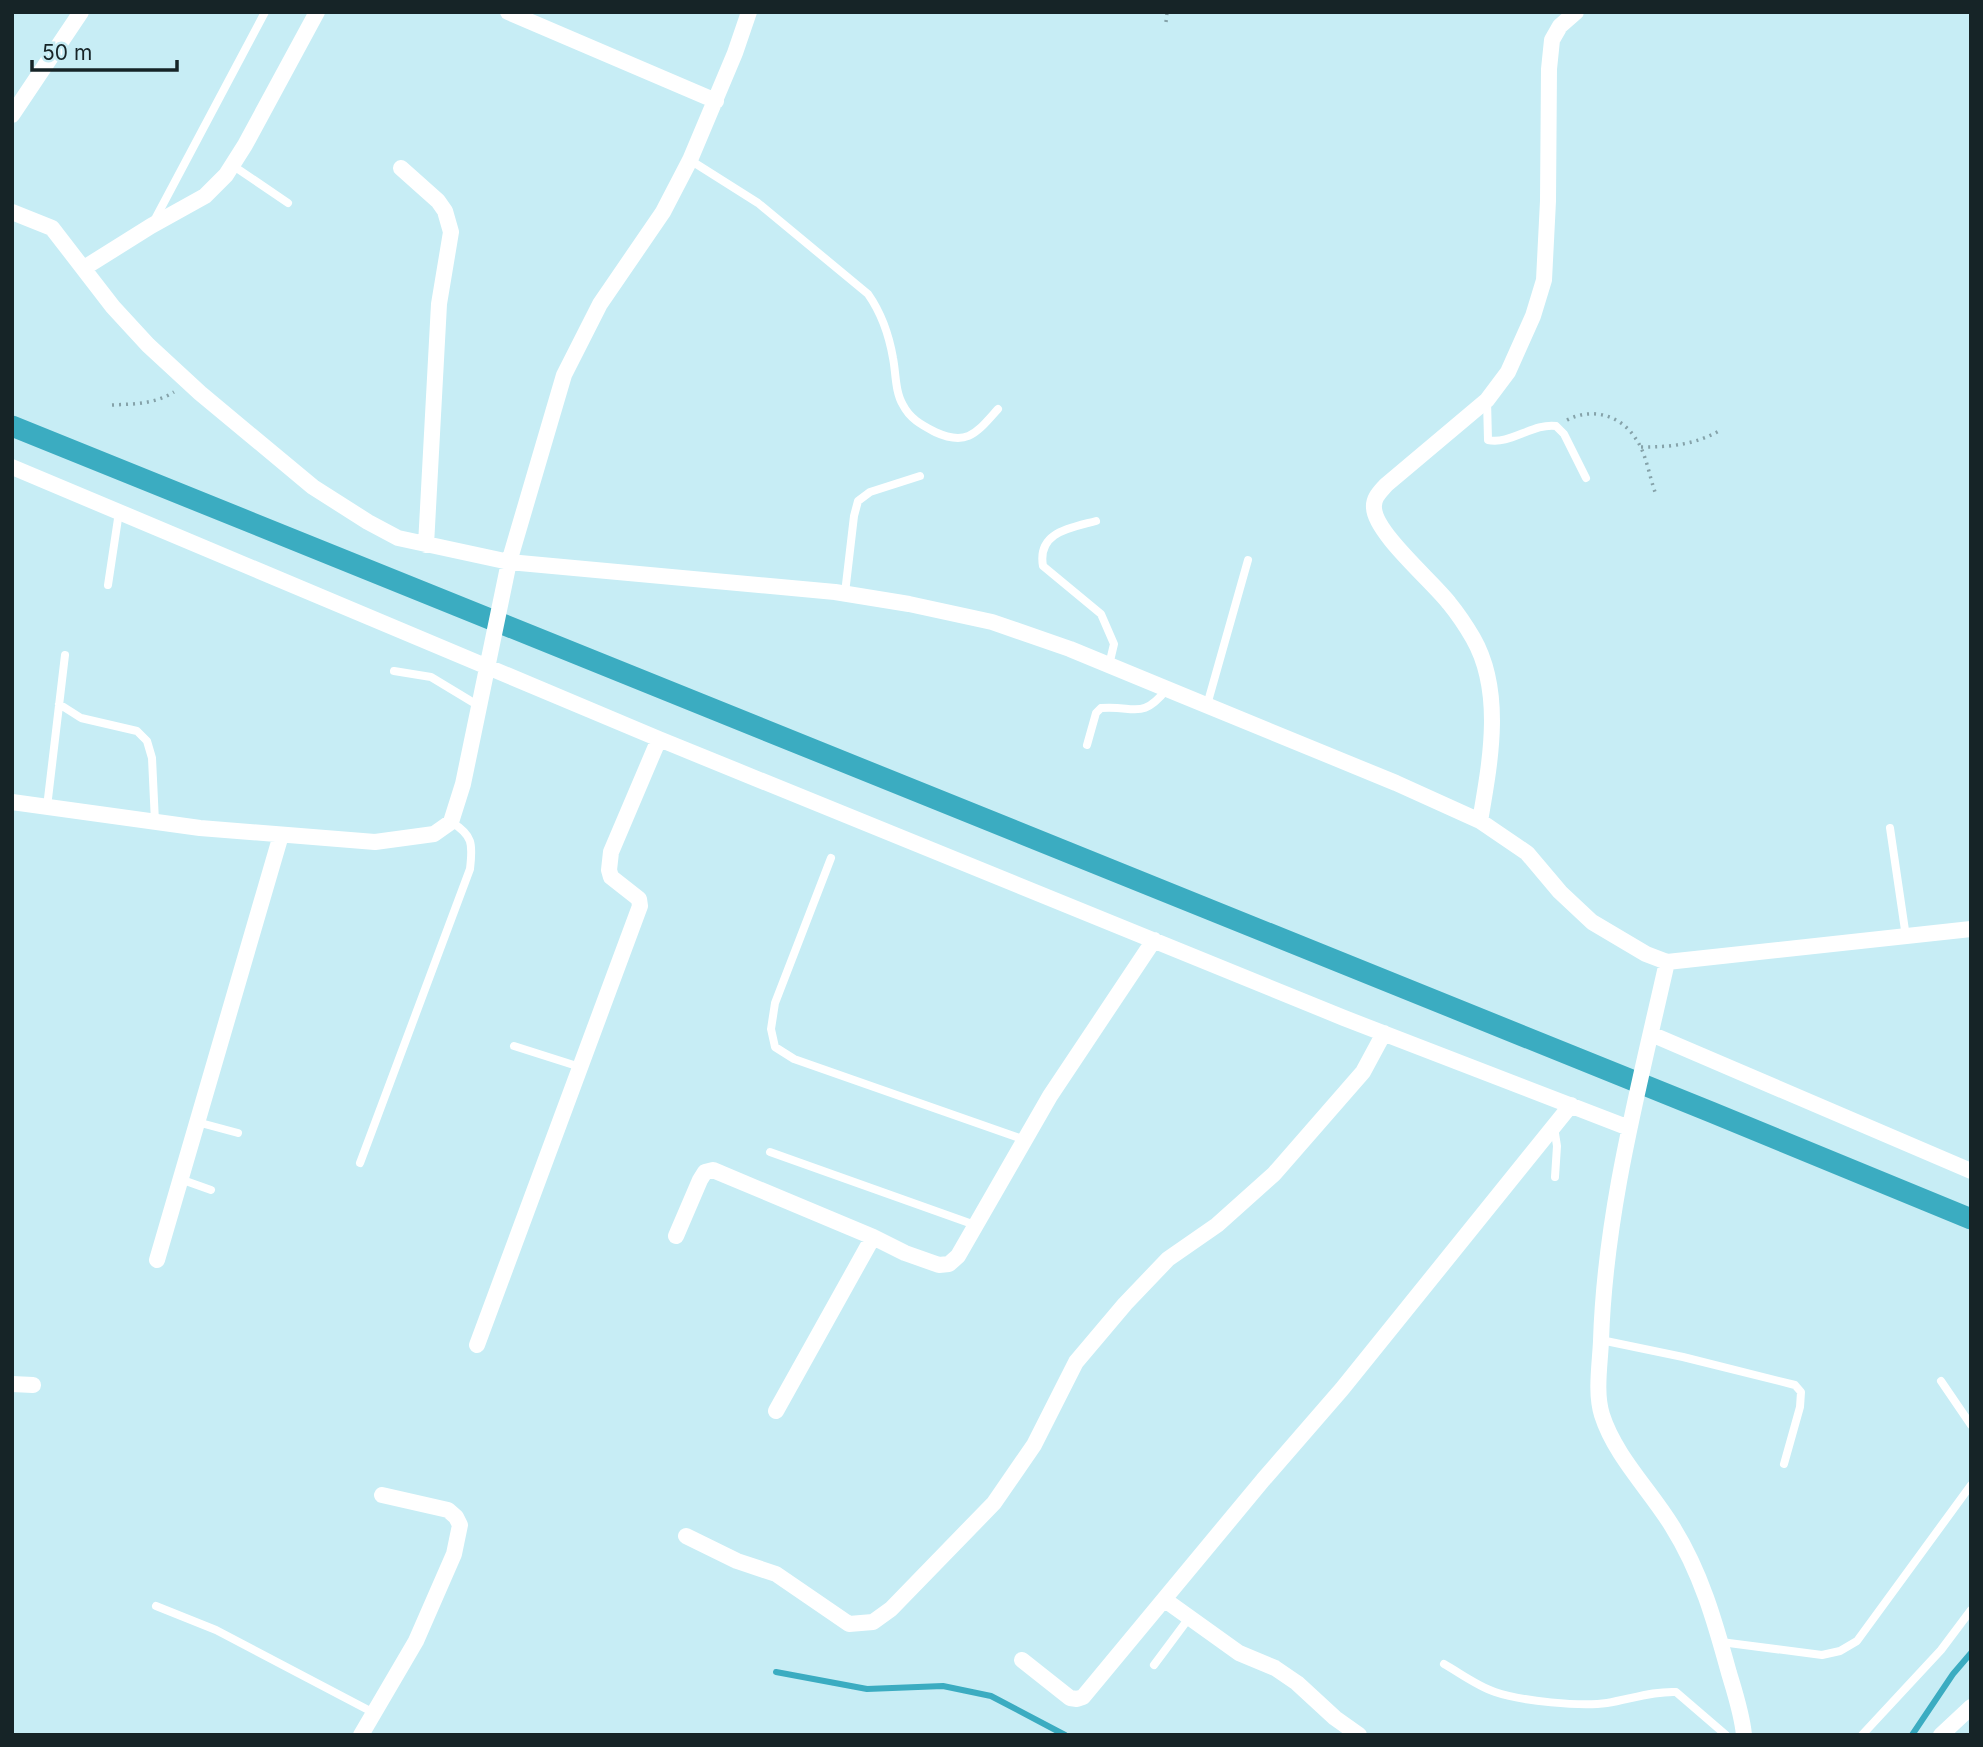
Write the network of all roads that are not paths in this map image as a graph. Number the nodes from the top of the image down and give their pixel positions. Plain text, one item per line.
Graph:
1 (81, 12) edge
2 (265, 12) edge
3 (317, 12) edge
4 (508, 12) edge
5 (750, 12) edge
6 (1576, 12) edge
7 (716, 101) junction
8 (12, 115) edge
9 (690, 160) junction
10 (232, 165) junction
11 (401, 168) dead end
12 (288, 203) dead end
13 (12, 212) edge
14 (151, 226) junction
15 (84, 268) junction
16 (1488, 400) junction
17 (998, 409) dead end
18 (12, 467) edge
19 (920, 476) dead end
20 (1586, 478) dead end
21 (119, 511) junction
22 (1096, 521) dead end
23 (426, 545) junction
24 (1248, 560) dead end
25 (509, 562) junction
26 (108, 585) dead end
27 (845, 593) junction
28 (65, 655) dead end
29 (1109, 665) junction
30 (487, 666) junction
31 (394, 671) dead end
32 (1167, 689) junction
33 (59, 704) junction
34 (1207, 705) junction
35 (479, 706) junction
36 (659, 739) junction
37 (1087, 745) dead end
38 (12, 802) edge
39 (47, 807) junction
40 (1480, 821) junction
41 (155, 822) junction
42 (451, 822) junction
43 (1890, 828) dead end
44 (281, 835) junction
45 (831, 858) dead end
46 (1971, 929) edge
47 (1906, 937) junction
48 (1154, 940) junction
49 (1667, 962) junction
50 (1384, 1033) junction
51 (1651, 1034) junction
52 (514, 1046) dead end
53 (580, 1067) junction
54 (1571, 1105) junction
55 (197, 1122) junction
56 (1554, 1127) junction
57 (1629, 1128) junction
58 (238, 1133) dead end
59 (1025, 1140) junction
60 (770, 1152) dead end
61 (360, 1163) dead end
62 (1971, 1171) edge
63 (1555, 1177) dead end
64 (180, 1179) junction
65 (212, 1190) dead end
66 (977, 1225) junction
67 (676, 1236) dead end
68 (873, 1237) junction
69 (157, 1260) dead end
70 (1601, 1340) junction
71 (477, 1345) dead end
72 (1941, 1381) dead end
73 (12, 1384) edge
74 (33, 1385) dead end
75 (776, 1411) dead end
76 (1971, 1425) edge
77 (1784, 1464) dead end
78 (1971, 1485) edge
79 (382, 1495) dead end
80 (686, 1536) dead end
81 (1164, 1600) junction
82 (156, 1606) dead end
83 (1971, 1610) edge
84 (1189, 1618) junction
85 (1721, 1642) junction
86 (1022, 1660) dead end
87 (1444, 1664) dead end
88 (1154, 1665) dead end
89 (1971, 1707) edge
90 (374, 1713) junction
91 (361, 1735) edge
92 (1359, 1735) edge
93 (1726, 1735) edge
94 (1744, 1735) edge
95 (1862, 1735) edge
96 (1941, 1735) edge

1 - 8 street
2 - 14 lane
3 - 10 street
4 - 7 street
5 - 7 street
6 - 16 street
7 - 9 street
9 - 17 lane
9 - 25 street
10 - 12 lane
10 - 14 street
11 - 23 street
13 - 15 street
14 - 15 street
15 - 23 street
16 - 20 lane
16 - 40 street
18 - 21 street
19 - 27 lane
21 - 26 lane
21 - 30 street
22 - 29 lane
23 - 25 street
24 - 34 lane
25 - 27 street
25 - 30 street
27 - 29 street
28 - 33 lane
29 - 32 street
30 - 35 street
30 - 36 street
31 - 35 lane
32 - 34 street
32 - 37 lane
33 - 39 lane
33 - 41 lane
34 - 40 street
35 - 42 street
36 - 48 street
36 - 53 street
38 - 39 street
39 - 41 street
40 - 49 street
41 - 44 street
42 - 44 street
42 - 61 lane
43 - 47 lane
44 - 55 street
45 - 59 lane
46 - 47 street
47 - 49 street
48 - 50 street
48 - 59 street
49 - 51 street
50 - 54 street
50 - 80 street
51 - 57 street
51 - 62 street
52 - 53 lane
53 - 71 street
54 - 56 street
54 - 57 street
55 - 58 lane
55 - 64 street
56 - 63 lane
56 - 81 street
57 - 70 street
59 - 66 street
60 - 66 lane
64 - 65 lane
64 - 69 street
66 - 68 street
67 - 68 street
68 - 75 street
70 - 77 lane
70 - 85 street
72 - 76 lane
73 - 74 street
78 - 85 lane
79 - 90 street
81 - 84 street
81 - 86 street
82 - 90 lane
83 - 95 lane
84 - 88 lane
84 - 92 street
85 - 94 street
87 - 93 lane
89 - 96 street
90 - 91 street

